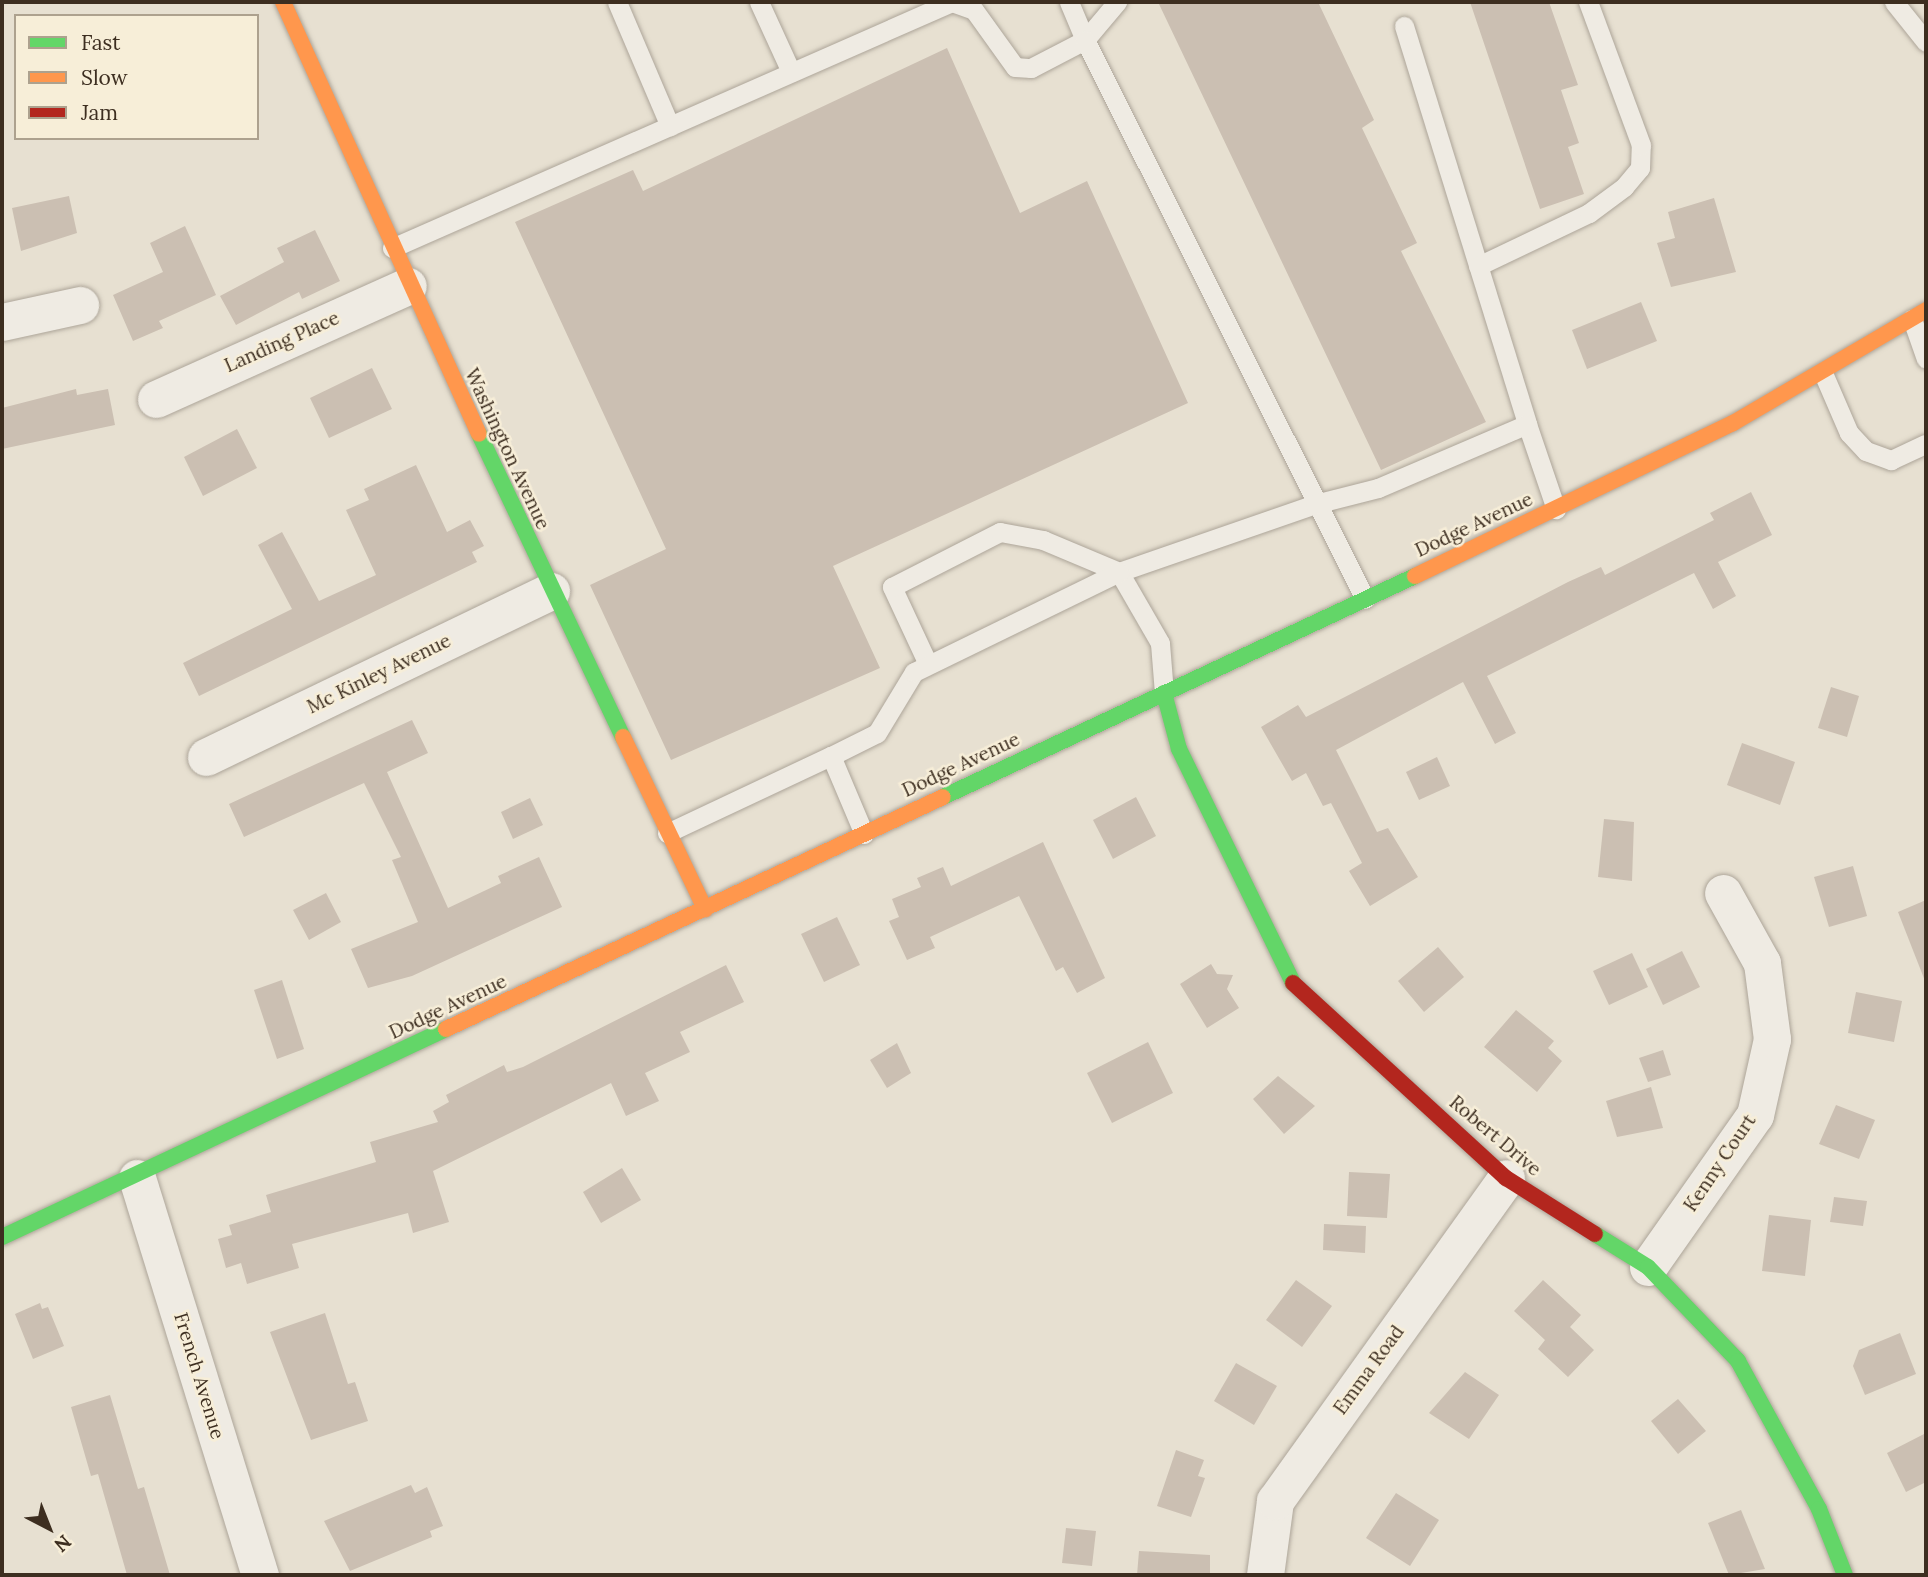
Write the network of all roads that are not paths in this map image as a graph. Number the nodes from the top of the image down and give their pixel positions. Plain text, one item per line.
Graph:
1 (282, 2) edge
2 (617, 2) edge
3 (759, 2) edge
4 (1069, 2) edge
5 (1117, 2) edge
6 (1588, 2) edge
7 (1894, 2) edge
8 (1404, 26) dead end
9 (1085, 40) junction
10 (1926, 42) edge
11 (791, 72) junction
12 (670, 125) junction
13 (392, 248) junction
14 (1478, 266) junction
15 (408, 286) junction
16 (80, 305) dead end
17 (1919, 314) edge
18 (2, 322) edge
19 (1926, 359) edge
20 (1824, 373) junction
21 (156, 399) dead end
22 (1527, 424) junction
23 (1926, 444) edge
24 (1315, 504) junction
25 (1556, 509) junction
26 (1119, 572) junction
27 (551, 591) junction
28 (1364, 599) junction
29 (928, 662) junction
30 (1164, 692) junction
31 (831, 756) junction
32 (206, 757) dead end
33 (667, 833) junction
34 (864, 834) junction
35 (1723, 893) dead end
36 (705, 909) junction
37 (137, 1178) junction
38 (1506, 1178) junction
39 (2, 1237) edge
40 (1648, 1267) junction
41 (260, 1575) edge
42 (1265, 1575) edge
43 (1845, 1575) edge

1 - 13 street, Washington Avenue
2 - 12 lane
3 - 11 lane
4 - 9 lane
5 - 9 lane
6 - 14 lane
7 - 10 lane
8 - 14 lane
9 - 11 lane
9 - 24 lane
11 - 12 lane
12 - 13 lane
13 - 15 street, Washington Avenue
14 - 22 lane
15 - 21 street, Landing Place
15 - 27 street, Washington Avenue
16 - 18 street
17 - 19 lane
17 - 20 street, Dodge Avenue
20 - 23 lane
20 - 25 street, Dodge Avenue
22 - 24 lane
22 - 25 lane
24 - 26 lane
24 - 28 lane
25 - 28 street, Dodge Avenue
26 - 29 lane
26 - 29 lane
26 - 30 lane
27 - 32 street, Mc Kinley Avenue
27 - 33 street, Washington Avenue
28 - 30 street, Dodge Avenue
29 - 31 lane
30 - 34 street, Dodge Avenue
30 - 38 street, Robert Drive
31 - 33 lane
31 - 34 lane
33 - 36 street, Washington Avenue
34 - 36 street, Dodge Avenue
35 - 40 street, Kenny Court
36 - 37 street, Dodge Avenue
37 - 39 street, Dodge Avenue
37 - 41 street, French Avenue
38 - 40 street, Robert Drive
38 - 42 street, Emma Road
40 - 43 street, Robert Drive

